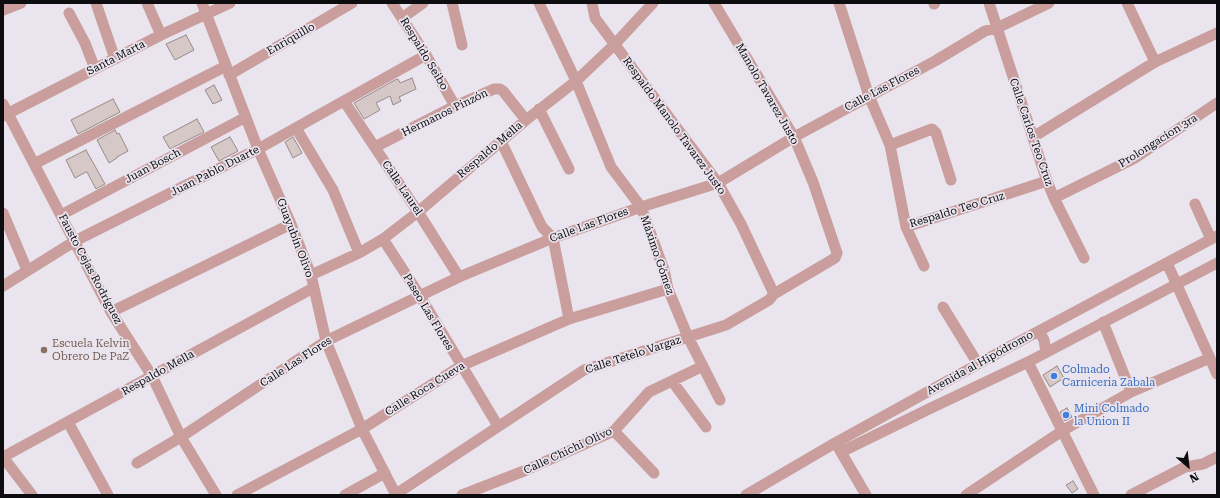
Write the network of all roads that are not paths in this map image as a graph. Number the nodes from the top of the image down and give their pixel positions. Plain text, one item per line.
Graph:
1 (21, 3) edge
2 (96, 3) edge
3 (147, 3) edge
4 (202, 3) edge
5 (230, 3) edge
6 (352, 3) edge
7 (392, 3) edge
8 (423, 3) edge
9 (452, 3) edge
10 (539, 3) edge
11 (592, 3) edge
12 (653, 3) edge
13 (714, 3) edge
14 (839, 3) edge
15 (989, 3) edge
16 (1049, 3) edge
17 (1127, 3) edge
18 (3, 10) edge
19 (69, 12) dead end
20 (205, 14) junction
21 (402, 18) junction
22 (997, 28) junction
23 (1217, 33) edge
24 (161, 35) junction
25 (462, 45) dead end
26 (614, 45) junction
27 (426, 55) junction
28 (115, 59) junction
29 (1155, 62) junction
30 (96, 69) junction
31 (228, 70) junction
32 (576, 81) junction
33 (869, 96) junction
34 (344, 101) junction
35 (1217, 103) edge
36 (455, 106) junction
37 (539, 110) junction
38 (5, 111) edge
39 (246, 117) junction
40 (526, 120) junction
41 (296, 128) junction
42 (794, 137) junction
43 (1033, 137) junction
44 (501, 141) junction
45 (890, 145) junction
46 (375, 147) junction
47 (258, 149) junction
48 (34, 164) junction
49 (569, 170) dead end
50 (951, 180) dead end
51 (1047, 181) junction
52 (718, 183) junction
53 (1054, 198) junction
54 (1195, 204) dead end
55 (641, 207) junction
56 (418, 212) junction
57 (3, 213) edge
58 (61, 215) junction
59 (291, 224) junction
60 (906, 227) junction
61 (553, 238) junction
62 (1214, 238) edge
63 (383, 239) junction
64 (75, 241) junction
65 (359, 253) junction
66 (836, 256) joint
67 (1084, 258) dead end
68 (1167, 263) junction
69 (1217, 264) edge
70 (924, 266) dead end
71 (27, 270) junction
72 (311, 275) junction
73 (459, 277) junction
74 (1177, 284) junction
75 (3, 286) edge
76 (313, 288) junction
77 (668, 289) junction
78 (774, 294) junction
79 (420, 296) junction
80 (943, 307) dead end
81 (111, 312) junction
82 (569, 319) junction
83 (1103, 322) junction
84 (1039, 331) junction
85 (688, 337) junction
86 (326, 341) junction
87 (1046, 352) junction
88 (1210, 358) junction
89 (1028, 362) junction
90 (978, 364) junction
91 (461, 366) junction
92 (703, 366) junction
93 (1217, 374) edge
94 (152, 376) junction
95 (672, 381) junction
96 (1131, 392) junction
97 (720, 400) dead end
98 (68, 422) junction
99 (498, 426) junction
100 (706, 427) dead end
101 (362, 429) junction
102 (614, 431) junction
103 (1062, 431) junction
104 (181, 437) junction
105 (838, 448) junction
106 (3, 457) edge
107 (1217, 457) edge
108 (137, 463) dead end
109 (385, 473) junction
110 (654, 473) dead end
111 (396, 494) edge
112 (32, 495) edge
113 (108, 495) edge
114 (216, 495) edge
115 (237, 495) edge
116 (345, 495) edge
117 (462, 495) edge
118 (746, 495) edge
119 (866, 495) edge
120 (966, 495) edge
121 (1094, 495) edge
122 (1131, 495) edge

1 - 18 street
2 - 28 street
3 - 24 street
4 - 20 street, Guayubín Olivo
5 - 20 street, Santa Marta
6 - 31 street, Enriquillo
7 - 21 street, Respaldo Seibo
8 - 21 street
9 - 25 street
10 - 32 street, Máximo Gómez
11 - 26 street, Respaldo Manolo Tavarez Justo
12 - 26 street, Respaldo Mella
13 - 42 street, Manolo Tavarez Justo
14 - 33 street, Respaldo Teo Cruz
15 - 22 street, Calle Carlos Teo Cruz
16 - 22 street, Calle Las Flores
17 - 29 street
19 - 30 street
20 - 24 street, Santa Marta
20 - 31 street, Guayubín Olivo
21 - 27 street, Respaldo Seibo
22 - 33 street, Calle Las Flores
22 - 43 street, Calle Carlos Teo Cruz
23 - 29 street
24 - 28 street, Santa Marta
26 - 32 street, Respaldo Mella
26 - 52 street, Respaldo Manolo Tavarez Justo
27 - 34 street, Juan Pablo Duarte
27 - 36 street, Respaldo Seibo
28 - 30 street, Santa Marta
29 - 43 street
30 - 38 street, Santa Marta
31 - 39 street, Guayubín Olivo
31 - 48 street, Enriquillo
32 - 37 street, Respaldo Mella
32 - 55 street, Máximo Gómez
33 - 42 street, Calle Las Flores
33 - 45 street, Respaldo Teo Cruz
34 - 41 street, Juan Pablo Duarte
34 - 46 street, Calle Laurel
35 - 53 street, Prolongacion 3ra
36 - 40 street, Hermanos Pinzón
36 - 46 street, Hermanos Pinzón
37 - 40 street, Respaldo Mella
37 - 49 street
38 - 48 street, Fausto Cejas Rodríguez
39 - 47 street, Guayubín Olivo
39 - 58 street, Juan Bosch
40 - 44 street, Respaldo Mella
41 - 47 street, Juan Pablo Duarte
41 - 65 street
42 - 52 street, Calle Las Flores
42 - 66 street, Manolo Tavarez Justo
43 - 51 street, Calle Carlos Teo Cruz
44 - 56 street, Respaldo Mella
44 - 61 street
45 - 50 street
45 - 60 street, Respaldo Teo Cruz
46 - 56 street, Calle Laurel
47 - 59 street, Guayubín Olivo
47 - 64 street, Juan Pablo Duarte
48 - 58 street, Fausto Cejas Rodríguez
51 - 53 street, Calle Carlos Teo Cruz
51 - 60 street, Respaldo Teo Cruz
52 - 55 street, Calle Las Flores
52 - 78 street, Respaldo Manolo Tavarez Justo
53 - 67 street, Calle Carlos Teo Cruz
54 - 62 street
55 - 61 street, Calle Las Flores
55 - 77 street, Máximo Gómez
56 - 63 street, Respaldo Mella
56 - 73 street, Calle Laurel
57 - 71 street
58 - 64 street, Fausto Cejas Rodríguez
59 - 72 street, Guayubín Olivo
59 - 81 street
60 - 70 street
61 - 73 street, Calle Las Flores
61 - 82 street
62 - 68 street, Avenida al Hipódromo
63 - 65 street, Respaldo Mella
63 - 79 street, Paseo Las Flores
64 - 71 street, Juan Pablo Duarte
64 - 81 street, Fausto Cejas Rodríguez
65 - 72 street, Respaldo Mella
66 - 78 street, Calle Tetelo Vargaz
68 - 74 street
68 - 84 street, Avenida al Hipódromo
69 - 74 street
71 - 75 street, Juan Pablo Duarte
72 - 76 street, Guayubín Olivo
73 - 79 street, Calle Las Flores
74 - 83 street
74 - 88 street
76 - 86 street, Guayubín Olivo
76 - 94 street, Respaldo Mella
77 - 82 street, Calle Roca Cueva
77 - 85 street, Máximo Gómez
78 - 85 street, Calle Tetelo Vargaz
79 - 86 street, Calle Las Flores
79 - 91 street, Paseo Las Flores
80 - 90 street
81 - 94 street, Fausto Cejas Rodríguez
82 - 91 street, Calle Roca Cueva
83 - 87 street
83 - 96 street
84 - 87 street
84 - 90 street, Avenida al Hipódromo
85 - 92 street, Máximo Gómez
85 - 99 street, Calle Tetelo Vargaz
86 - 101 street, Guayubín Olivo
86 - 104 street, Calle Las Flores
87 - 89 street
88 - 93 street
88 - 96 street
89 - 103 street
89 - 105 street
90 - 105 street, Avenida al Hipódromo
91 - 99 street, Paseo Las Flores
91 - 101 street, Calle Roca Cueva
92 - 95 street, Calle Chichi Olivo
92 - 97 street, Máximo Gómez
94 - 98 street, Respaldo Mella
94 - 104 street, Fausto Cejas Rodríguez
95 - 100 street
95 - 102 street, Calle Chichi Olivo
96 - 103 street
98 - 106 street, Respaldo Mella
98 - 113 street
99 - 111 street, Calle Tetelo Vargaz
101 - 109 street, Guayubín Olivo
101 - 115 street, Calle Roca Cueva
102 - 110 street
102 - 117 street, Calle Chichi Olivo
103 - 120 street
103 - 121 street
104 - 108 street, Calle Las Flores
104 - 114 street, Fausto Cejas Rodríguez
105 - 118 street, Avenida al Hipódromo
105 - 119 street
106 - 112 street
107 - 122 street
109 - 111 street, Guayubín Olivo
109 - 116 street

